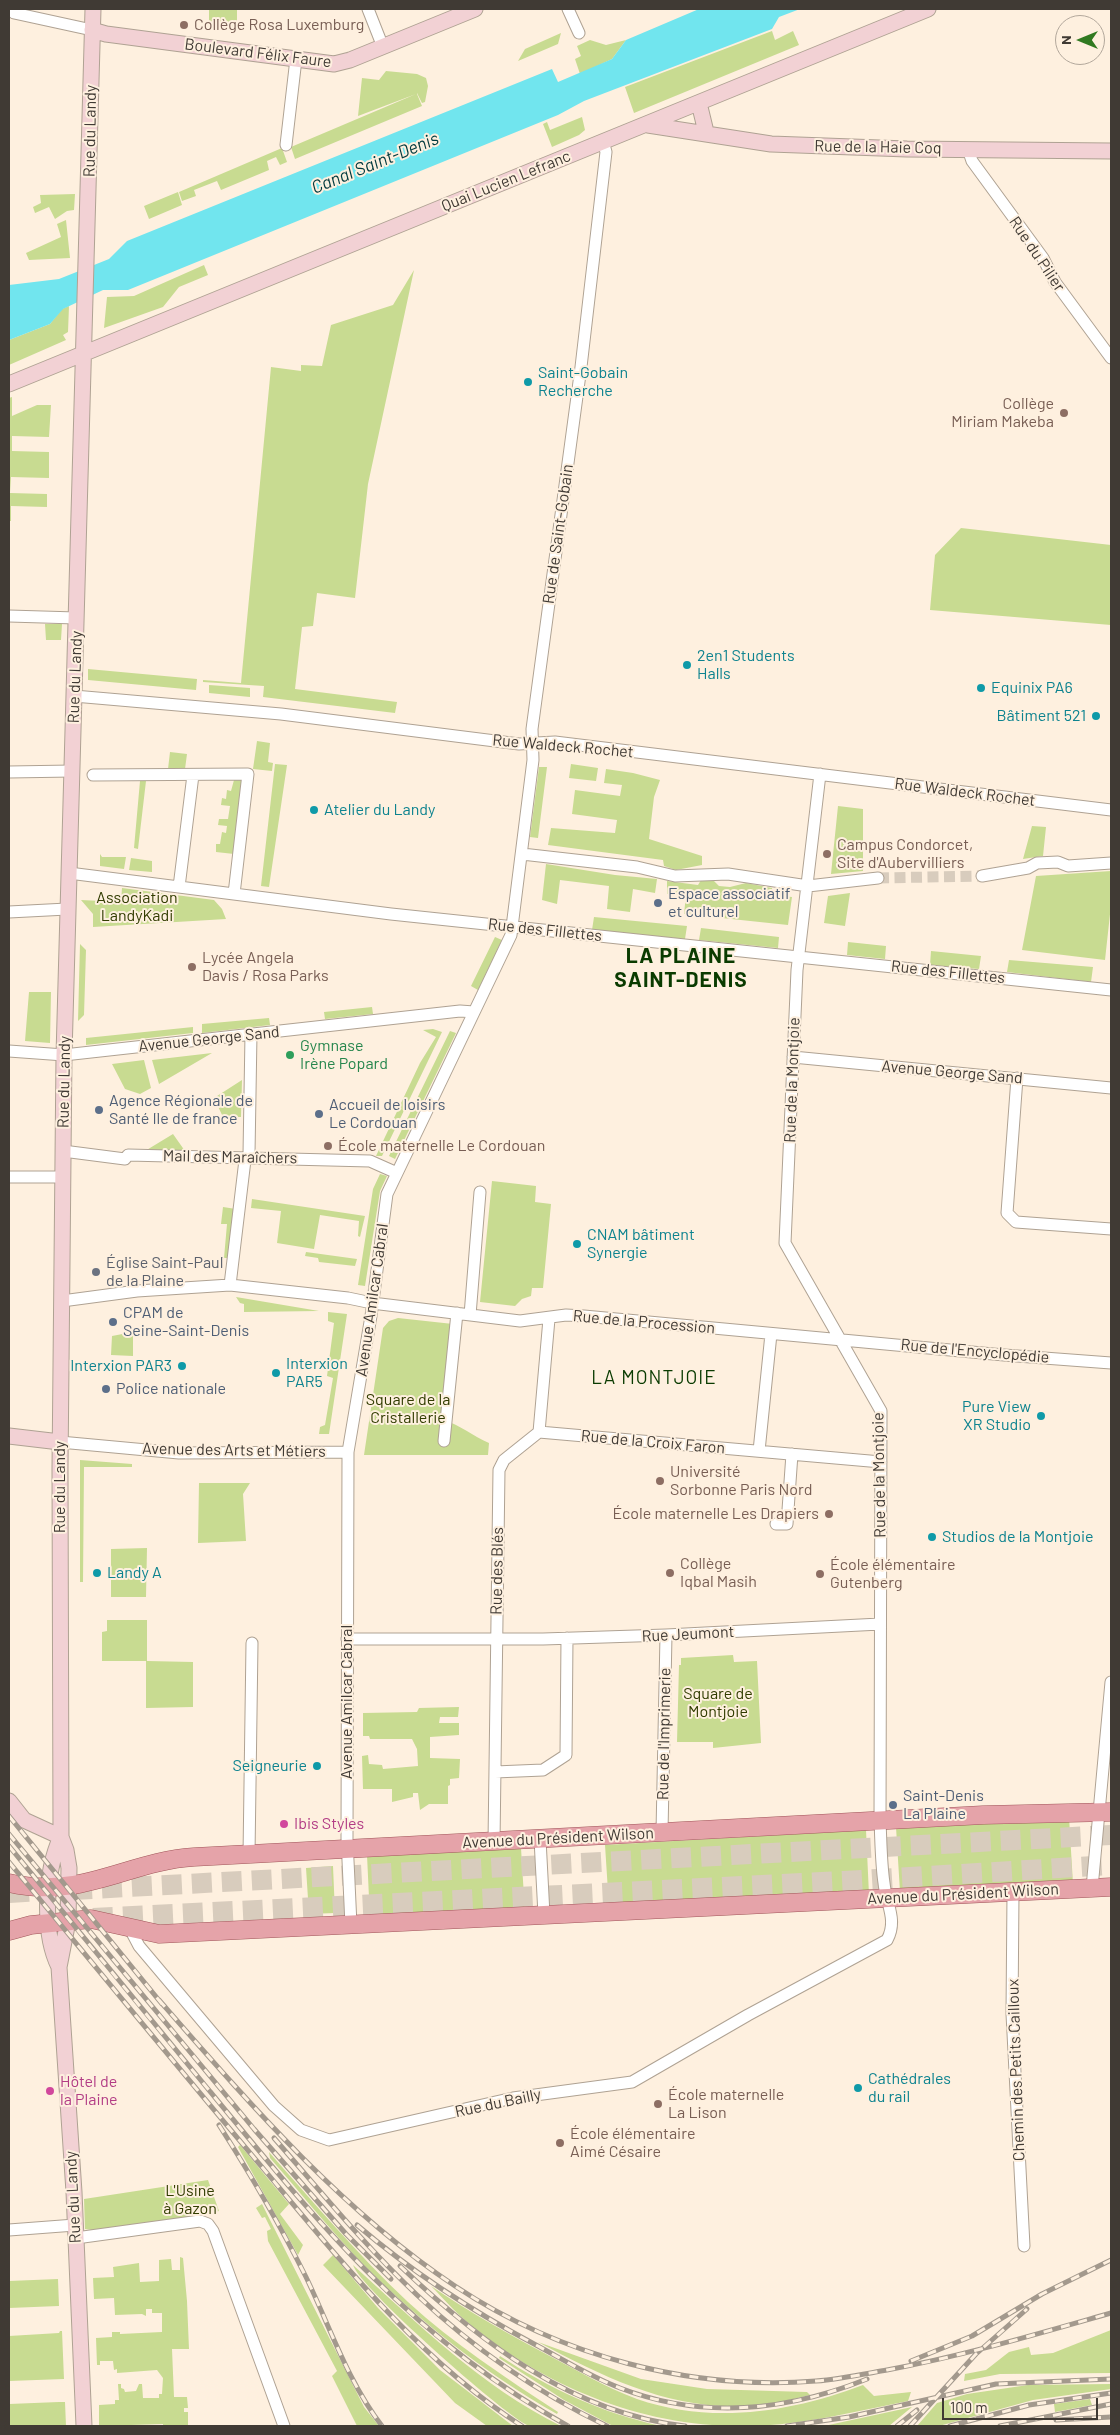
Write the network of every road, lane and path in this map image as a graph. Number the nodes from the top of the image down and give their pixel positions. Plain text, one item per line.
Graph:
1 (9, 9) edge
2 (93, 9) edge
3 (368, 9) edge
4 (475, 9) edge
5 (568, 9) edge
6 (928, 9) edge
7 (92, 30) junction
8 (579, 33) dead end
9 (383, 47) junction
10 (296, 59) junction
11 (700, 103) junction
12 (646, 125) junction
13 (706, 132) junction
14 (603, 141) junction
15 (286, 145) dead end
16 (968, 149) junction
17 (1111, 151) edge
18 (84, 352) junction
19 (1111, 358) edge
20 (9, 384) edge
21 (9, 616) edge
22 (76, 618) junction
23 (74, 696) junction
24 (533, 744) junction
25 (72, 771) junction
26 (9, 772) edge
27 (820, 774) junction
28 (93, 775) dead end
29 (193, 775) junction
30 (1111, 810) edge
31 (522, 854) junction
32 (1111, 863) edge
33 (68, 873) junction
34 (982, 876) tunnel mouth
35 (878, 878) tunnel mouth
36 (808, 886) junction
37 (179, 887) junction
38 (234, 894) junction
39 (67, 909) junction
40 (9, 912) edge
41 (512, 927) junction
42 (799, 956) junction
43 (1111, 990) edge
44 (474, 1012) junction
45 (251, 1034) junction
46 (9, 1051) edge
47 (64, 1055) junction
48 (793, 1057) junction
49 (1017, 1078) junction
50 (1111, 1088) edge
51 (63, 1150) junction
52 (247, 1157) junction
53 (397, 1173) junction
54 (9, 1177) edge
55 (62, 1177) junction
56 (480, 1192) dead end
57 (1111, 1229) edge
58 (230, 1285) junction
59 (62, 1301) junction
60 (372, 1303) junction
61 (457, 1313) junction
62 (470, 1315) junction
63 (549, 1318) junction
64 (771, 1334) junction
65 (842, 1343) junction
66 (1111, 1363) edge
67 (540, 1432) junction
68 (9, 1436) edge
69 (444, 1441) dead end
70 (60, 1442) junction
71 (763, 1451) junction
72 (348, 1452) junction
73 (792, 1454) junction
74 (881, 1462) junction
75 (776, 1524) dead end
76 (880, 1624) junction
77 (666, 1635) junction
78 (567, 1638) junction
79 (347, 1639) junction
80 (496, 1639) junction
81 (252, 1643) dead end
82 (1111, 1682) edge
83 (495, 1772) junction
84 (9, 1801) edge
85 (1106, 1812) edge
86 (880, 1821) junction
87 (662, 1832) junction
88 (60, 1837) junction
89 (540, 1839) junction
90 (494, 1842) junction
91 (348, 1850) junction
92 (249, 1855) junction
93 (9, 1883) edge
94 (69, 1886) junction
95 (50, 1887) junction
96 (1111, 1887) edge
97 (1092, 1888) junction
98 (1013, 1893) junction
99 (887, 1899) junction
100 (544, 1916) junction
101 (68, 1921) junction
102 (48, 1923) junction
103 (351, 1925) junction
104 (129, 1927) junction
105 (9, 1930) edge
106 (59, 1967) junction
107 (9, 2230) edge
108 (75, 2232) junction
109 (1024, 2246) dead end
110 (84, 2426) edge
111 (284, 2426) edge

1 - 7 street
2 - 7 main road, Rue du Landy
3 - 9 street
4 - 9 main road, Boulevard Félix Faure
5 - 8 street
6 - 11 main road, Quai Lucien Lefranc
7 - 10 main road, Boulevard Félix Faure
7 - 18 main road, Rue du Landy
9 - 10 main road, Boulevard Félix Faure
10 - 15 street
11 - 12 main road, Quai Lucien Lefranc
11 - 13 main road
12 - 13 main road, Rue de la Haie Coq
12 - 14 main road, Quai Lucien Lefranc
13 - 16 main road, Rue de la Haie Coq
14 - 18 main road, Quai Lucien Lefranc
14 - 24 street, Rue de Saint-Gobain
16 - 17 main road, Rue de la Haie Coq
16 - 19 street, Rue du Pilier
18 - 20 main road, Quai Lucien Lefranc
18 - 22 main road, Rue du Landy
21 - 22 street
22 - 23 main road, Rue du Landy
23 - 24 street, Rue Waldeck Rochet
23 - 25 main road, Rue du Landy
24 - 27 street, Rue Waldeck Rochet
24 - 31 street, Rue de Saint-Gobain
25 - 26 street
25 - 33 main road, Rue du Landy
27 - 30 street, Rue Waldeck Rochet
27 - 36 street, Rue de la Montjoie
28 - 29 street
29 - 37 street
29 - 38 street
31 - 36 street
31 - 41 street, Rue de Saint-Gobain
32 - 34 street
33 - 37 street, Rue des Fillettes
33 - 39 main road, Rue du Landy
35 - 36 street
36 - 42 street, Rue de la Montjoie
37 - 38 street, Rue des Fillettes
38 - 41 street, Rue des Fillettes
39 - 40 street
39 - 47 main road, Rue du Landy
41 - 42 street, Rue des Fillettes
41 - 44 street, Avenue Amilcar Cabral
42 - 43 street, Rue des Fillettes
42 - 48 street, Rue de la Montjoie
44 - 45 street, Avenue George Sand
44 - 53 street, Avenue Amilcar Cabral
45 - 47 street, Avenue George Sand
45 - 52 street
46 - 47 street, Avenue George Sand
47 - 51 main road, Rue du Landy
48 - 49 street, Avenue George Sand
48 - 65 street, Rue de la Montjoie
49 - 50 street, Avenue George Sand
49 - 57 street
51 - 52 street, Mail des Maraîchers
51 - 55 main road, Rue du Landy
52 - 53 street, Mail des Maraîchers
52 - 58 street
53 - 60 street, Avenue Amilcar Cabral
54 - 55 street
55 - 59 main road, Rue du Landy
56 - 62 street
58 - 59 street, Rue de la Procession
58 - 60 street, Rue de la Procession
59 - 70 main road, Rue du Landy
60 - 61 street, Rue de la Procession
60 - 72 street, Avenue Amilcar Cabral
61 - 62 street, Rue de la Procession
61 - 69 street
62 - 63 street, Rue de la Procession
63 - 64 street, Rue de la Procession
63 - 67 street
64 - 65 street, Rue de la Procession
64 - 71 street
65 - 66 street, Rue de l'Encyclopédie
65 - 74 street, Rue de la Montjoie
67 - 71 street, Rue de la Croix Faron
67 - 80 street, Rue des Blés
68 - 70 main road
70 - 72 street, Avenue des Arts et Métiers
70 - 88 main road, Rue du Landy
71 - 73 street, Rue de la Croix Faron
72 - 79 street, Avenue Amilcar Cabral
73 - 74 street, Rue de la Croix Faron
73 - 75 street
74 - 76 street, Rue de la Montjoie
76 - 77 street, Rue Jeumont
76 - 86 street, Rue de la Montjoie
77 - 78 street, Rue Jeumont
77 - 87 street, Rue de l'Imprimerie
78 - 80 street, Rue Jeumont
78 - 83 street
79 - 80 street, Rue Jeumont
79 - 91 street, Avenue Amilcar Cabral
80 - 83 street, Rue des Blés
81 - 92 street
82 - 85 street
83 - 90 street, Rue des Blés
84 - 88 main road
85 - 86 main road, Avenue du Président Wilson
85 - 97 street
86 - 87 main road, Avenue du Président Wilson
86 - 99 street, Rue de la Montjoie
87 - 89 main road, Avenue du Président Wilson
88 - 94 main road, Rue du Landy
88 - 95 main road, Rue du Landy
89 - 90 main road, Avenue du Président Wilson
89 - 100 street
90 - 91 main road, Avenue du Président Wilson
91 - 92 main road, Avenue du Président Wilson
91 - 103 street, Avenue Amilcar Cabral
92 - 94 main road, Avenue du Président Wilson
93 - 95 main road, Avenue du Président Wilson
94 - 95 main road, Avenue du Président Wilson
94 - 101 main road, Rue du Landy
95 - 102 main road, Rue du Landy
96 - 97 main road, Avenue du Président Wilson
97 - 98 main road, Avenue du Président Wilson
98 - 99 main road, Avenue du Président Wilson
98 - 109 street, Chemin des Petits Cailloux
99 - 100 main road, Avenue du Président Wilson
99 - 104 street, Rue du Bailly
100 - 103 main road, Avenue du Président Wilson
101 - 102 main road, Avenue du Président Wilson
101 - 104 main road, Avenue du Président Wilson
101 - 106 main road, Rue du Landy
102 - 105 main road, Avenue du Président Wilson
102 - 106 main road, Rue du Landy
103 - 104 main road, Avenue du Président Wilson
106 - 108 main road, Rue du Landy
107 - 108 street
108 - 110 main road, Rue du Landy
108 - 111 street

